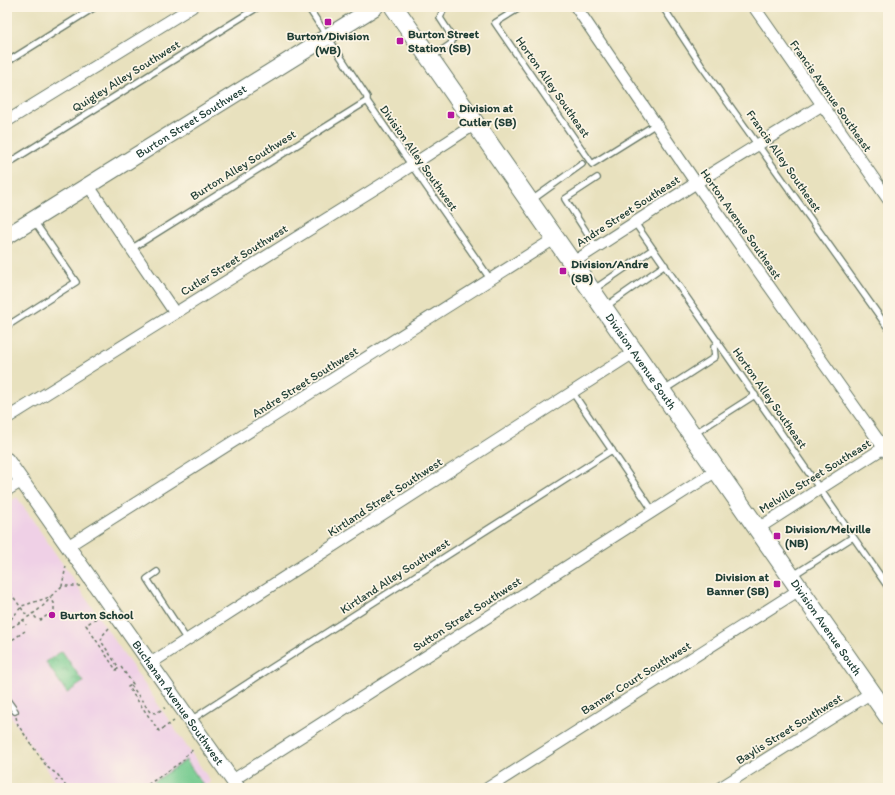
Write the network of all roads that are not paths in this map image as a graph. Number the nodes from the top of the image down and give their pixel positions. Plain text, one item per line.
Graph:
1 (95, 7) edge
2 (192, 7) edge
3 (258, 7) edge
4 (308, 7) edge
5 (375, 7) edge
6 (394, 7) edge
7 (448, 7) edge
8 (521, 7) edge
9 (576, 7) edge
10 (663, 7) edge
11 (754, 7) edge
12 (327, 36) junction
13 (430, 58) junction
14 (7, 62) edge
15 (367, 101) junction
16 (822, 105) junction
17 (7, 121) edge
18 (475, 124) junction
19 (656, 124) junction
20 (759, 144) junction
21 (7, 164) edge
22 (582, 164) dead end
23 (411, 165) junction
24 (597, 178) dead end
25 (696, 183) junction
26 (88, 185) junction
27 (888, 199) edge
28 (529, 203) junction
29 (33, 220) junction
30 (634, 222) junction
31 (7, 236) edge
32 (554, 238) junction
33 (131, 248) junction
34 (596, 248) junction
35 (653, 249) junction
36 (572, 263) junction
37 (665, 265) junction
38 (491, 280) junction
39 (591, 291) junction
40 (603, 308) junction
41 (175, 313) junction
42 (7, 326) edge
43 (888, 328) edge
44 (718, 341) junction
45 (633, 353) junction
46 (662, 392) junction
47 (573, 393) junction
48 (755, 395) junction
49 (7, 418) edge
50 (692, 435) junction
51 (887, 449) edge
52 (612, 450) junction
53 (7, 460) edge
54 (716, 471) junction
55 (22, 481) junction
56 (820, 489) junction
57 (7, 490) edge
58 (653, 511) junction
59 (757, 529) junction
60 (853, 537) junction
61 (68, 546) junction
62 (157, 572) dead end
63 (795, 584) junction
64 (888, 587) edge
65 (187, 640) junction
66 (151, 663) junction
67 (872, 693) junction
68 (7, 700) edge
69 (15, 712) road end
70 (888, 716) edge
71 (191, 721) junction
72 (236, 784) edge
73 (488, 788) edge
74 (720, 788) edge

1 - 14 lane
2 - 17 street
3 - 21 lane, Quigley Alley Southwest
4 - 12 lane, Division Alley Southwest
5 - 12 main road, Burton Street Southwest
6 - 13 main road, Division Avenue South
7 - 13 lane
8 - 19 lane, Horton Alley Southeast
9 - 19 street, Horton Avenue Southeast
10 - 20 lane, Francis Alley Southeast
11 - 16 street, Francis Avenue Southeast
12 - 15 lane, Division Alley Southwest
12 - 26 main road, Burton Street Southwest
13 - 18 main road, Division Avenue South
15 - 23 lane, Division Alley Southwest
15 - 33 lane, Burton Alley Southwest
16 - 20 street, Andre Street Southeast
16 - 27 street, Francis Avenue Southeast
18 - 23 street, Cutler Street Southwest
18 - 28 main road, Division Avenue South
19 - 25 street, Horton Avenue Southeast
20 - 25 street, Andre Street Southeast
20 - 43 lane, Francis Alley Southeast
22 - 28 lane
23 - 38 lane, Division Alley Southwest
23 - 41 street, Cutler Street Southwest
24 - 34 lane
25 - 30 street, Andre Street Southeast
25 - 51 street, Horton Avenue Southeast
26 - 29 main road, Burton Street Southwest
26 - 33 street
28 - 32 main road, Division Avenue South
29 - 31 main road, Burton Street Southwest
29 - 42 lane
30 - 34 street, Andre Street Southeast
30 - 35 lane, Horton Alley Southeast
32 - 36 main road, Division Avenue South
32 - 38 street, Andre Street Southwest
33 - 41 street
34 - 36 street, Andre Street Southeast
35 - 37 lane, Horton Alley Southeast
35 - 39 lane
36 - 39 main road, Division Avenue South
37 - 40 lane
37 - 44 lane, Horton Alley Southeast
38 - 61 street, Andre Street Southwest
39 - 40 main road, Division Avenue South
40 - 45 main road, Division Avenue South
41 - 49 street, Cutler Street Southwest
44 - 46 lane
44 - 48 lane, Horton Alley Southeast
45 - 46 main road, Division Avenue South
45 - 47 street, Kirtland Street Southwest
46 - 50 main road, Division Avenue South
47 - 52 lane
47 - 65 street, Kirtland Street Southwest
48 - 50 lane
48 - 56 lane, Horton Alley Southeast
50 - 54 main road, Division Avenue South
51 - 56 street, Melville Street Southeast
52 - 58 lane
52 - 71 lane, Kirtland Alley Southwest
53 - 55 street, Buchanan Avenue Southwest
54 - 58 street, Sutton Street Southwest
54 - 59 main road, Division Avenue South
55 - 57 street
55 - 61 street, Buchanan Avenue Southwest
56 - 59 street, Melville Street Southeast
56 - 60 lane, Horton Alley Southeast
58 - 72 street, Sutton Street Southwest
59 - 63 main road, Division Avenue South
60 - 63 lane
60 - 64 lane, Horton Alley Southeast
61 - 66 street, Buchanan Avenue Southwest
62 - 65 lane
63 - 67 main road, Division Avenue South
63 - 73 street, Banner Court Southwest
65 - 66 street, Kirtland Street Southwest
66 - 71 street, Buchanan Avenue Southwest
67 - 70 main road, Division Avenue South
67 - 74 street, Baylis Street Southwest
68 - 69 lane
71 - 72 street, Buchanan Avenue Southwest

